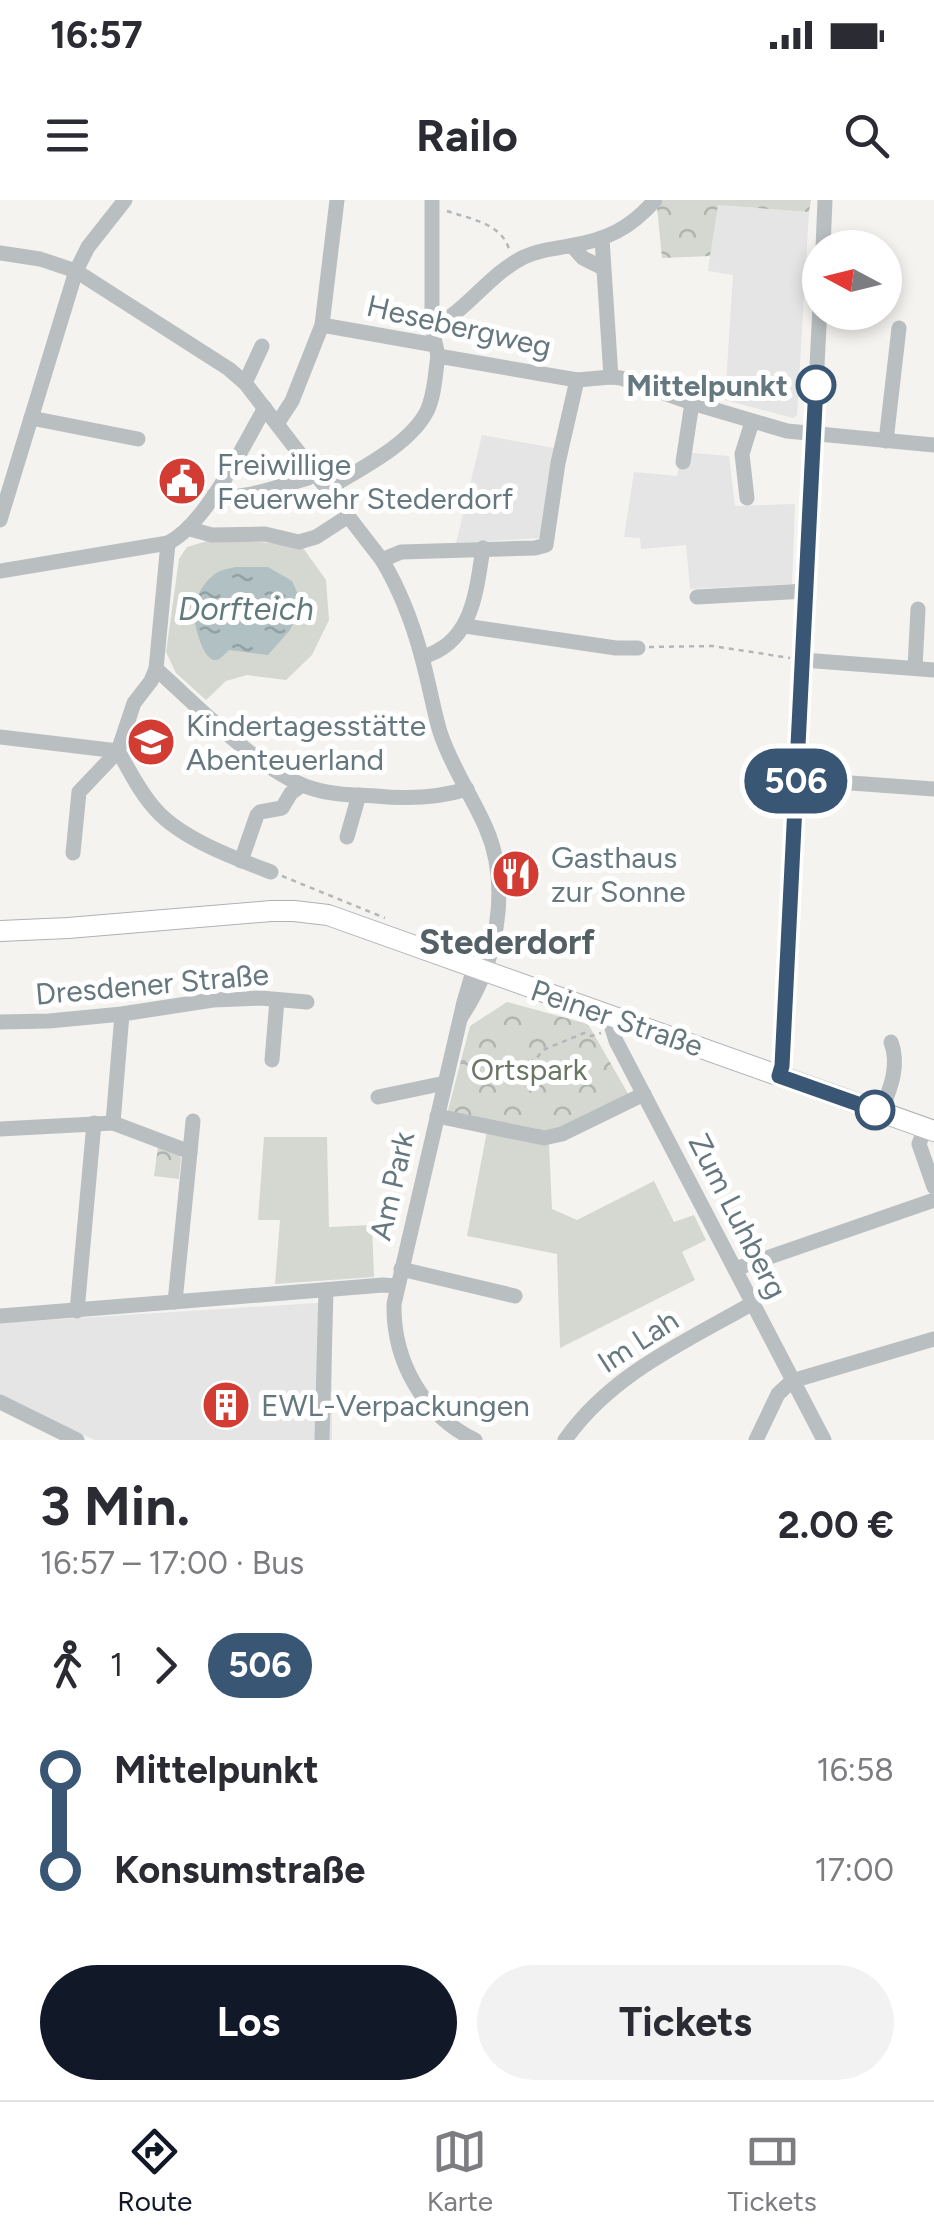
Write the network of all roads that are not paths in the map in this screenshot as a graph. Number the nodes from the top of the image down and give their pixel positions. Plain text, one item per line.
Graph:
1 (125, 200) edge
2 (337, 200) edge
3 (655, 200) edge
4 (825, 200) edge
5 (432, 203) edge
6 (824, 230) edge
7 (602, 239) junction
8 (572, 246) junction
9 (0, 253) edge
10 (603, 268) junction
11 (76, 271) junction
12 (322, 325) junction
13 (819, 330) edge
14 (899, 330) edge
15 (435, 343) junction
16 (262, 346) dead end
17 (610, 376) junction
18 (577, 380) junction
19 (245, 383) junction
20 (692, 403) junction
21 (265, 408) junction
22 (31, 418) junction
23 (752, 422) junction
24 (277, 424) junction
25 (814, 436) junction
26 (138, 439) dead end
27 (886, 441) junction
28 (934, 445) edge
29 (684, 462) dead end
30 (314, 473) junction
31 (326, 489) junction
32 (214, 495) junction
33 (747, 498) dead end
34 (347, 516) junction
35 (0, 520) edge
36 (190, 528) junction
37 (168, 543) junction
38 (483, 548) junction
39 (382, 560) junction
40 (0, 572) edge
41 (806, 591) junction
42 (697, 597) dead end
43 (918, 609) dead end
44 (465, 626) junction
45 (638, 648) road end
46 (422, 657) junction
47 (803, 660) junction
48 (915, 668) junction
49 (156, 669) junction
50 (934, 670) edge
51 (0, 736) edge
52 (118, 751) junction
53 (796, 779) junction
54 (302, 785) junction
55 (467, 789) junction
56 (934, 789) edge
57 (359, 795) junction
58 (347, 837) dead end
59 (73, 854) dead end
60 (241, 861) junction
61 (272, 872) road end
62 (0, 930) edge
63 (480, 970) junction
64 (276, 1000) junction
65 (308, 1002) dead end
66 (122, 1014) junction
67 (0, 1022) edge
68 (614, 1023) junction
69 (891, 1042) dead end
70 (272, 1060) dead end
71 (779, 1076) junction
72 (445, 1082) junction
73 (644, 1094) junction
74 (378, 1098) dead end
75 (881, 1112) junction
76 (436, 1116) junction
77 (193, 1121) dead end
78 (94, 1123) junction
79 (113, 1123) junction
80 (0, 1129) edge
81 (930, 1129) edge
82 (190, 1152) junction
83 (934, 1186) edge
84 (934, 1200) edge
85 (734, 1268) junction
86 (399, 1278) junction
87 (326, 1290) junction
88 (515, 1296) dead end
89 (175, 1302) junction
90 (753, 1304) junction
91 (77, 1311) junction
92 (0, 1316) edge
93 (934, 1339) edge
94 (792, 1381) junction
95 (0, 1402) edge
96 (77, 1440) edge
97 (322, 1440) edge
98 (474, 1440) edge
99 (565, 1440) edge
100 (756, 1440) edge
101 (824, 1440) edge

1 - 11 street
2 - 12 street
3 - 7 street
4 - 6 street
5 - 15 street
7 - 8 street
7 - 10 street
8 - 10 street
8 - 15 street
9 - 11 street
10 - 17 street
11 - 19 street
11 - 22 street
12 - 15 street, Hesebergweg
12 - 24 street
13 - 25 street
14 - 27 street
15 - 18 street, Hesebergweg
15 - 31 street
16 - 19 street
17 - 18 street, Hesebergweg
17 - 20 street, Hesebergweg
18 - 38 street
19 - 21 street
20 - 23 street, Hesebergweg
20 - 29 street
21 - 24 street
21 - 32 street
22 - 26 street
22 - 35 street
23 - 25 street, Hesebergweg
23 - 33 street
24 - 30 street
25 - 27 street, Hesebergweg
25 - 41 street
27 - 28 street, Hesebergweg
30 - 31 street
30 - 32 street
31 - 34 street
32 - 36 street
34 - 36 street
34 - 39 street
36 - 37 street
37 - 40 street
37 - 49 street
38 - 39 street
38 - 44 street
39 - 46 street
41 - 42 street
41 - 47 street
43 - 48 street
44 - 45 street
44 - 46 street
46 - 55 street
47 - 48 street
47 - 53 street
48 - 50 street
49 - 52 street
49 - 54 street
51 - 52 street
52 - 59 street
52 - 60 street
53 - 56 street
53 - 71 street
54 - 57 street
54 - 60 street
55 - 57 street
55 - 63 street, Am Park
57 - 58 street
60 - 61 street
62 - 63 main road, Peiner Straße
63 - 68 main road, Peiner Straße
63 - 72 street, Am Park
64 - 65 street, Dresdener Straße
64 - 66 street, Dresdener Straße
64 - 70 street
66 - 67 street, Dresdener Straße
66 - 79 street
68 - 71 main road, Peiner Straße
68 - 73 street, Zum Luhberg
69 - 75 street
71 - 75 main road, Peiner Straße
72 - 74 street
72 - 76 street, Am Park
73 - 76 street, Am Park
73 - 85 street, Zum Luhberg
75 - 81 main road, Peiner Straße
76 - 86 street, Am Park
77 - 82 street
78 - 79 street
78 - 80 street
78 - 91 street
79 - 82 street
81 - 83 street
82 - 89 street
84 - 85 street
85 - 90 street, Zum Luhberg
86 - 87 street, Am Park
86 - 88 street, Am Park
86 - 98 street
87 - 89 street, Am Park
87 - 97 street
89 - 91 street, Am Park
90 - 94 street, Zum Luhberg
90 - 99 street, Im Lah
91 - 92 street, Am Park
93 - 94 street
94 - 100 street
94 - 101 street, Zum Luhberg
95 - 96 street

